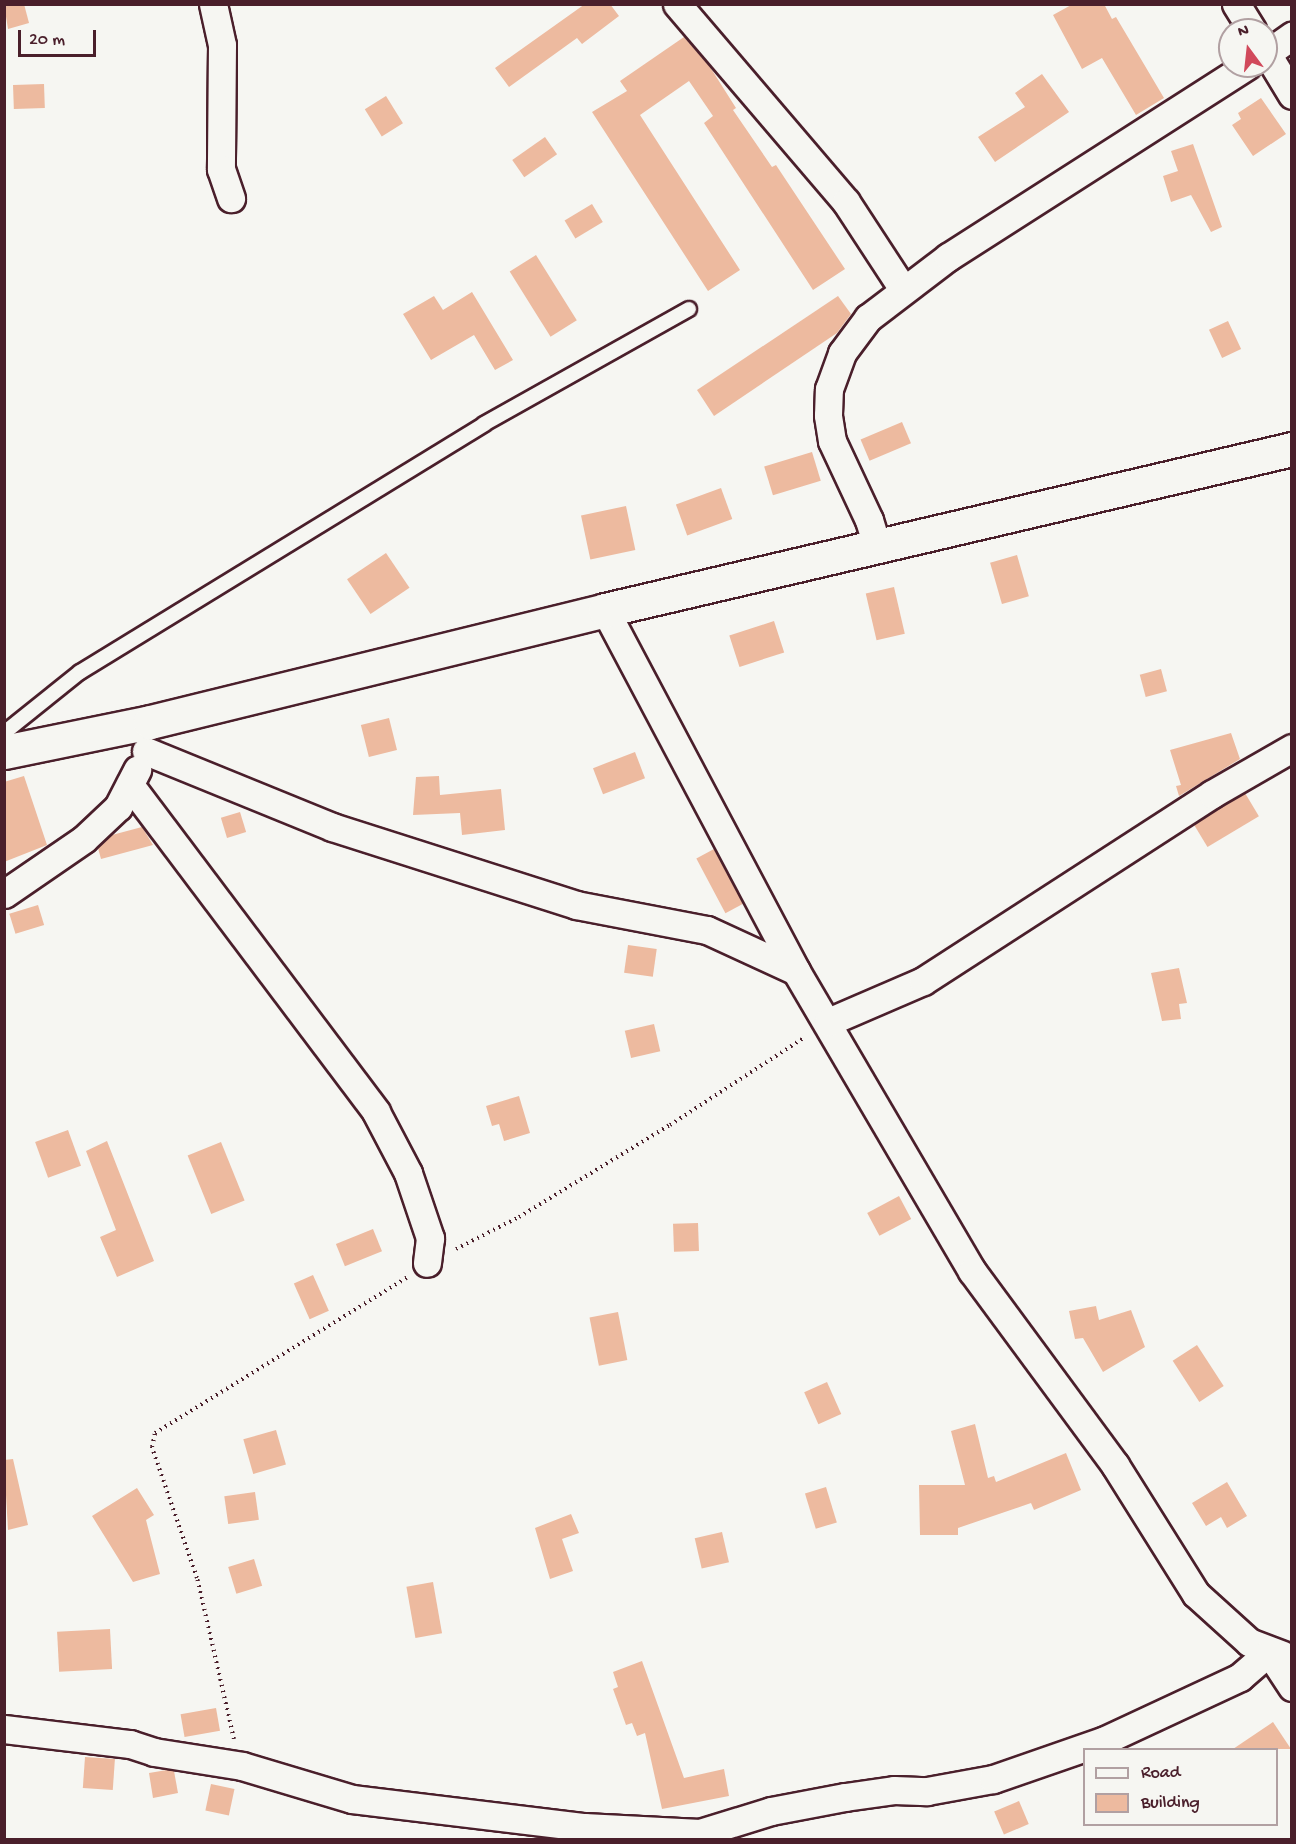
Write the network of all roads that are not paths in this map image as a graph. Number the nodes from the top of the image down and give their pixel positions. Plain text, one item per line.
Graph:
1 (213, 4) edge
2 (677, 4) edge
3 (1236, 4) edge
4 (1245, 18) edge
5 (1292, 36) edge
6 (1278, 45) edge
7 (1278, 77) edge
8 (1227, 78) edge
9 (1292, 95) edge
10 (231, 198) dead end
11 (903, 290) junction
12 (689, 309) dead end
13 (1292, 449) edge
14 (877, 546) junction
15 (605, 610) junction
16 (4, 734) edge
17 (148, 737) junction
18 (1292, 748) edge
19 (4, 752) edge
20 (130, 785) junction
21 (4, 894) edge
22 (796, 971) junction
23 (828, 1022) junction
24 (427, 1263) road end
25 (1280, 1654) edge
26 (1292, 1687) edge
27 (4, 1729) edge

1 - 10 street
2 - 11 street
3 - 4 street
5 - 6 street
7 - 9 street
8 - 11 street
11 - 14 street
12 - 16 lane
13 - 14 street
14 - 15 street
15 - 17 street
15 - 22 street
17 - 19 street
17 - 20 street
17 - 22 street
18 - 23 street
20 - 21 street
20 - 24 street
22 - 23 street
23 - 25 street
25 - 26 street
25 - 27 street

